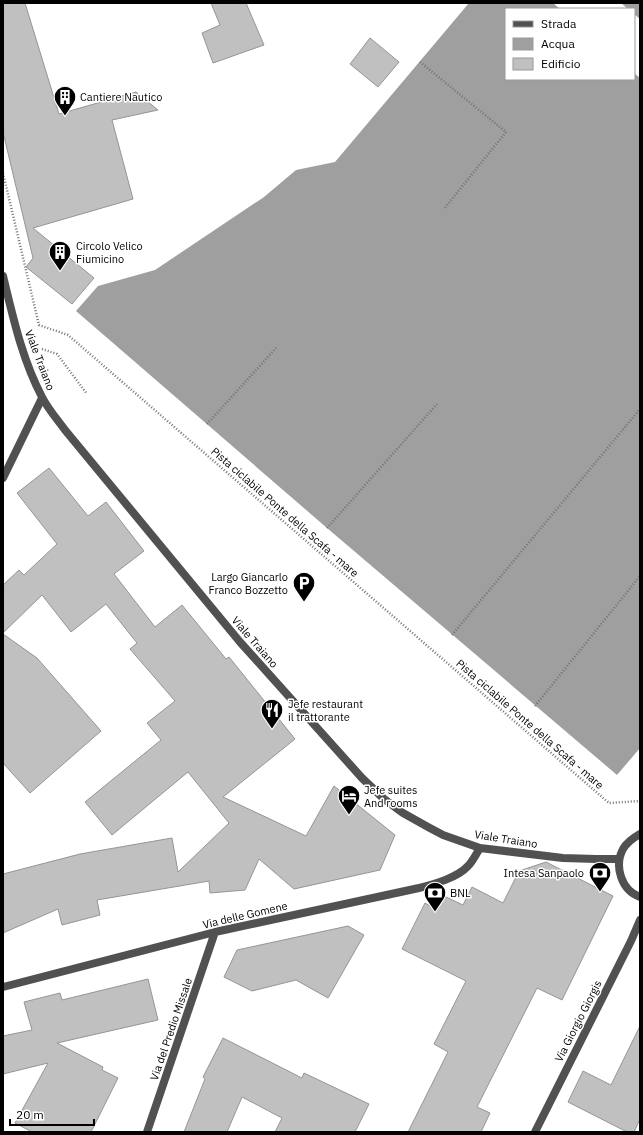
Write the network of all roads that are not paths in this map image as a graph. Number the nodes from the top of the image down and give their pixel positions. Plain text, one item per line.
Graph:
1 (3, 276) edge
2 (42, 398) junction
3 (3, 478) edge
4 (640, 834) edge
5 (480, 848) junction
6 (619, 859) junction
7 (640, 897) edge
8 (640, 920) edge
9 (215, 932) junction
10 (3, 987) edge
11 (147, 1132) edge
12 (535, 1132) edge

1 - 2 street, Viale Traiano
2 - 3 street
2 - 5 street, Viale Traiano
4 - 6 street
5 - 6 street, Viale Traiano
5 - 9 street, Via delle Gomene
6 - 7 street
8 - 12 street, Via Giorgio Giorgis
9 - 10 street, Via delle Gomene
9 - 11 street, Via del Predio Missale

